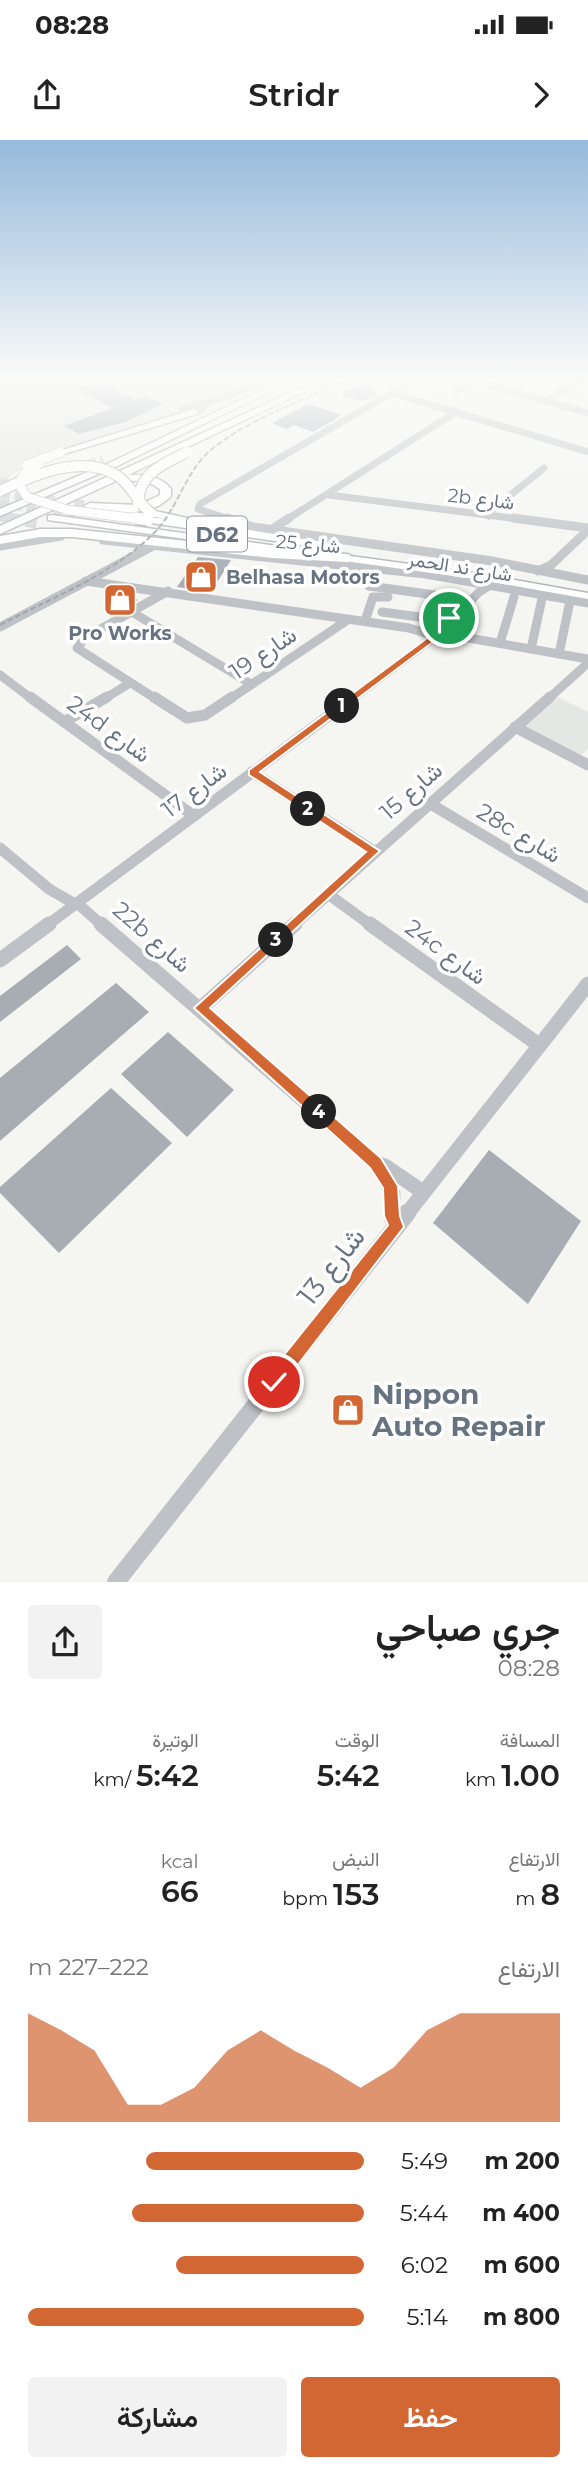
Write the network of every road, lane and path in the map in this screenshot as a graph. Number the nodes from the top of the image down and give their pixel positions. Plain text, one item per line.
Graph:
1 (79, 446) edge
2 (136, 446) edge
3 (147, 446) edge
4 (158, 446) edge
5 (183, 446) edge
6 (198, 446) edge
7 (300, 446) edge
8 (404, 446) edge
9 (569, 446) edge
10 (588, 452) edge
11 (103, 460) tunnel mouth
12 (544, 468) dead end
13 (69, 483) junction
14 (0, 491) edge
15 (329, 495) junction
16 (73, 497) junction
17 (0, 499) edge
18 (138, 503) junction
19 (90, 506) tunnel mouth
20 (0, 516) edge
21 (82, 516) tunnel mouth
22 (150, 516) junction
23 (489, 516) junction
24 (47, 521) tunnel mouth
25 (219, 528) joint
26 (283, 528) junction
27 (588, 529) edge
28 (0, 530) tunnel mouth
29 (0, 540) edge
30 (117, 542) junction
31 (0, 546) edge
32 (155, 546) junction
33 (350, 554) junction
34 (126, 555) junction
35 (553, 570) junction
36 (538, 571) joint
37 (98, 574) junction
38 (588, 580) edge
39 (86, 581) junction
40 (109, 582) junction
41 (370, 583) dead end
42 (492, 584) junction
43 (588, 588) edge
44 (468, 590) junction
45 (168, 591) junction
46 (409, 593) junction
47 (544, 594) junction
48 (588, 596) edge
49 (387, 597) junction
50 (435, 597) junction
51 (514, 597) dead end
52 (570, 601) junction
53 (588, 603) edge
54 (132, 612) junction
55 (382, 612) junction
56 (396, 614) junction
57 (349, 619) junction
58 (0, 621) edge
59 (365, 621) junction
60 (379, 623) junction
61 (393, 625) junction
62 (0, 627) edge
63 (445, 627) junction
64 (407, 628) junction
65 (500, 643) junction
66 (531, 649) junction
67 (559, 654) junction
68 (588, 661) edge
69 (0, 675) edge
70 (130, 683) junction
71 (251, 684) junction
72 (64, 722) junction
73 (515, 727) junction
74 (588, 765) edge
75 (253, 772) junction
76 (429, 803) junction
77 (194, 816) junction
78 (0, 849) edge
79 (374, 851) junction
80 (328, 894) junction
81 (588, 898) edge
82 (76, 904) junction
83 (0, 960) edge
84 (588, 984) edge
85 (201, 1008) junction
86 (539, 1045) junction
87 (380, 1168) junction
88 (420, 1196) junction
89 (396, 1227) junction
90 (117, 1582) edge

1 - 17 main road, bridge
2 - 11 main road
3 - 13 main road
4 - 20 highway
5 - 16 highway
6 - 18 highway, bridge
7 - 26 street
8 - 15 street
9 - 10 street
12 - 23 street
13 - 20 main road
13 - 22 main road, bridge
14 - 18 highway, bridge
15 - 23 street, 2b شارع
15 - 26 street
16 - 19 highway
16 - 28 highway
18 - 22 highway, bridge
21 - 33 main road, شارع ند الحمر / D62
22 - 25 highway
23 - 27 street, 2b شارع
24 - 33 main road, شارع ند الحمر / D62
25 - 33 main road
26 - 36 street
27 - 35 street
29 - 33 highway
30 - 31 street
30 - 32 street
30 - 34 street
32 - 34 street, شارع 25
32 - 44 street, شارع 25
33 - 43 main road, شارع ند الحمر / D62
33 - 48 main road, شارع ند الحمر / D62
34 - 37 street, شارع 25
34 - 58 street, شارع 25
35 - 36 street
35 - 38 street
37 - 39 street, شارع 25
37 - 40 street
39 - 40 street
39 - 62 street, شارع 25
40 - 45 street
41 - 46 street
42 - 44 street, شارع 25
42 - 44 street, شارع 17
42 - 47 street, شارع 25
44 - 50 street
44 - 63 street, شارع 17
45 - 54 street
45 - 57 street
46 - 49 street
46 - 50 street
46 - 50 street
46 - 56 street
46 - 63 street
46 - 64 street
47 - 52 street, شارع 25
47 - 66 street
49 - 55 street
49 - 59 street
51 - 65 street
52 - 53 street, شارع 25
52 - 67 street
54 - 70 street
54 - 71 street
55 - 56 street
55 - 60 street
56 - 61 street
57 - 59 street
57 - 71 street, شارع 19
59 - 60 street
60 - 61 street
61 - 64 street
63 - 64 street
63 - 65 street
63 - 75 street, شارع 17
65 - 66 street
66 - 67 street
67 - 68 street
68 - 73 street, شارع 15
69 - 72 street, 24d شارع
70 - 71 street, شارع 19
70 - 72 street
72 - 77 street, 24d شارع
73 - 74 street
73 - 76 street, شارع 15
75 - 77 street, شارع 17
75 - 79 street
76 - 79 street, شارع 15
76 - 81 street, 28c شارع
77 - 82 street, شارع 17
78 - 82 street, 22b شارع
79 - 80 street, شارع 15
80 - 85 street, شارع 15
80 - 86 street, 24c شارع
82 - 83 street, شارع 17
82 - 85 street, 22b شارع
84 - 86 street, شارع 13
85 - 87 street, 22b شارع
86 - 88 street, شارع 13
87 - 88 street
87 - 89 street
88 - 89 street, شارع 13
89 - 90 street, شارع 13

